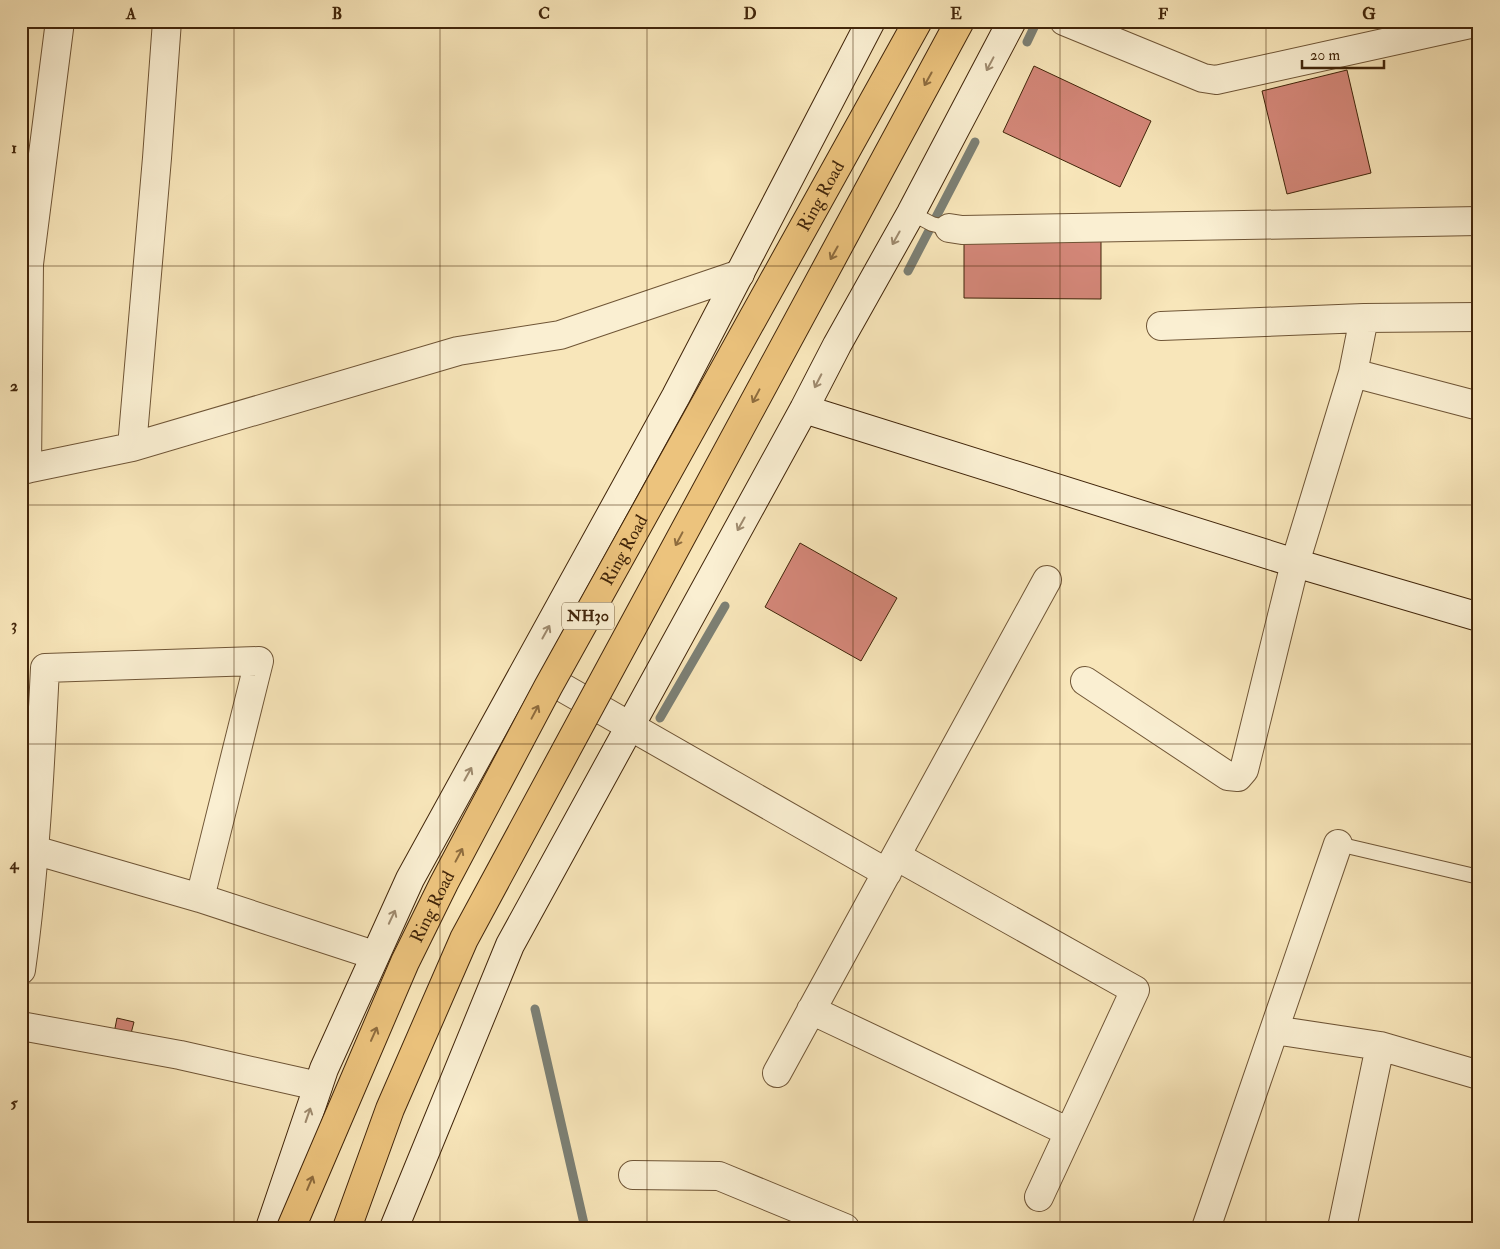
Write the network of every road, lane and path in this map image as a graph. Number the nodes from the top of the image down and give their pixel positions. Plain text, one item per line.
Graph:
1 (60, 21) edge
2 (167, 21) edge
3 (870, 21) edge
4 (918, 21) edge
5 (960, 21) edge
6 (1012, 21) edge
7 (1064, 21) edge
8 (1479, 22) edge
9 (1479, 221) edge
10 (930, 222) junction
11 (740, 274) junction
12 (1479, 316) edge
13 (1364, 318) junction
14 (1161, 326) dead end
15 (1353, 373) junction
16 (1479, 406) edge
17 (813, 412) junction
18 (132, 447) junction
19 (24, 470) edge
20 (1295, 563) junction
21 (1048, 580) dead end
22 (1479, 617) edge
23 (527, 667) junction
24 (1085, 681) dead end
25 (630, 725) junction
26 (1338, 844) joint
27 (34, 850) junction
28 (892, 864) junction
29 (1479, 877) edge
30 (200, 898) junction
31 (374, 955) junction
32 (21, 970) edge
33 (811, 1010) junction
34 (21, 1026) edge
35 (1274, 1030) junction
36 (1380, 1046) junction
37 (778, 1072) dead end
38 (1479, 1075) edge
39 (318, 1086) junction
40 (1069, 1132) junction
41 (633, 1175) dead end
42 (1039, 1197) dead end
43 (270, 1228) edge
44 (291, 1228) edge
45 (347, 1228) edge
46 (394, 1228) edge
47 (845, 1228) edge
48 (1206, 1228) edge
49 (1342, 1228) edge

1 - 19 street
2 - 18 street
3 - 11 street
44 -> 4 highway, Ring Road / NH30, bridge
5 -> 45 highway, Ring Road / NH30, bridge
6 -> 10 street
7 - 8 street
9 - 10 street
10 -> 17 street
11 - 18 street
23 -> 11 street
12 - 13 street
13 - 14 street
13 - 15 street
15 - 16 street
15 - 20 street
17 - 20 street
17 -> 25 street
18 - 19 street
20 - 22 street
20 - 24 street
21 - 28 street
23 - 25 street
31 -> 23 street
25 - 28 street
25 - 46 street
26 - 29 lane
26 - 35 street
27 - 30 street
27 - 30 street
27 - 32 street
28 - 33 street
28 - 40 street
30 - 31 street
31 - 39 street
33 - 37 street
33 - 40 street
34 - 39 street
35 - 36 street
35 - 48 street
36 - 38 street
36 - 49 street
43 -> 39 street
40 - 42 street
41 - 47 street

